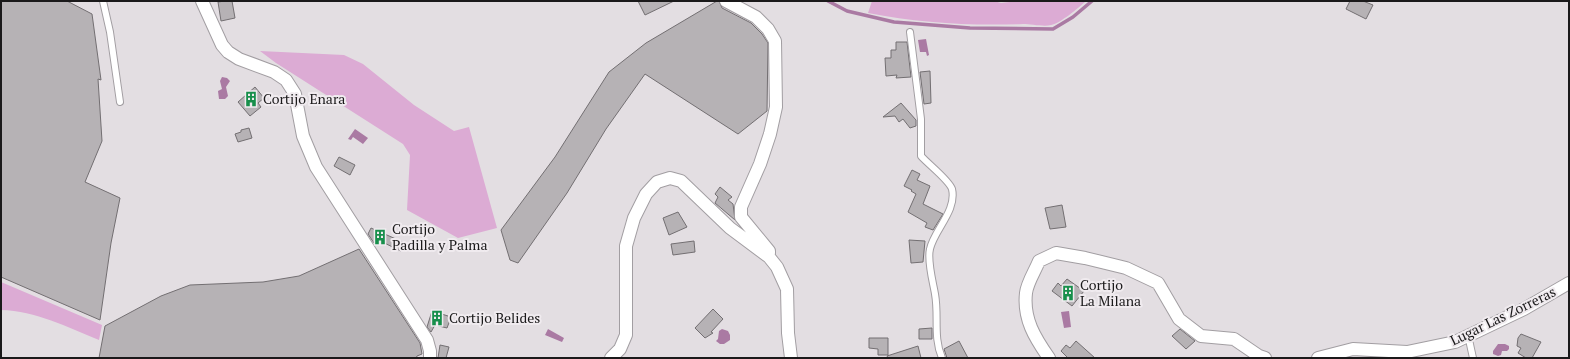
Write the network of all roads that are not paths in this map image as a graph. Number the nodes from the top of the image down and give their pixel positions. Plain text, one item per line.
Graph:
1 (103, 1) edge
2 (202, 1) edge
3 (726, 1) edge
4 (910, 32) dead end
5 (120, 102) dead end
6 (769, 257) junction
7 (1569, 283) edge
8 (1468, 335) junction
9 (430, 358) edge
10 (611, 358) edge
11 (791, 358) edge
12 (942, 358) edge
13 (1049, 358) edge
14 (1265, 358) edge
15 (1318, 358) edge
16 (1473, 358) edge

1 - 5 lane
2 - 9 street
3 - 6 street
4 - 12 lane
6 - 10 street
6 - 11 street
7 - 8 street, Lugar Las Zorreras
8 - 15 street, Lugar Las Zorreras
8 - 16 lane
13 - 14 street

